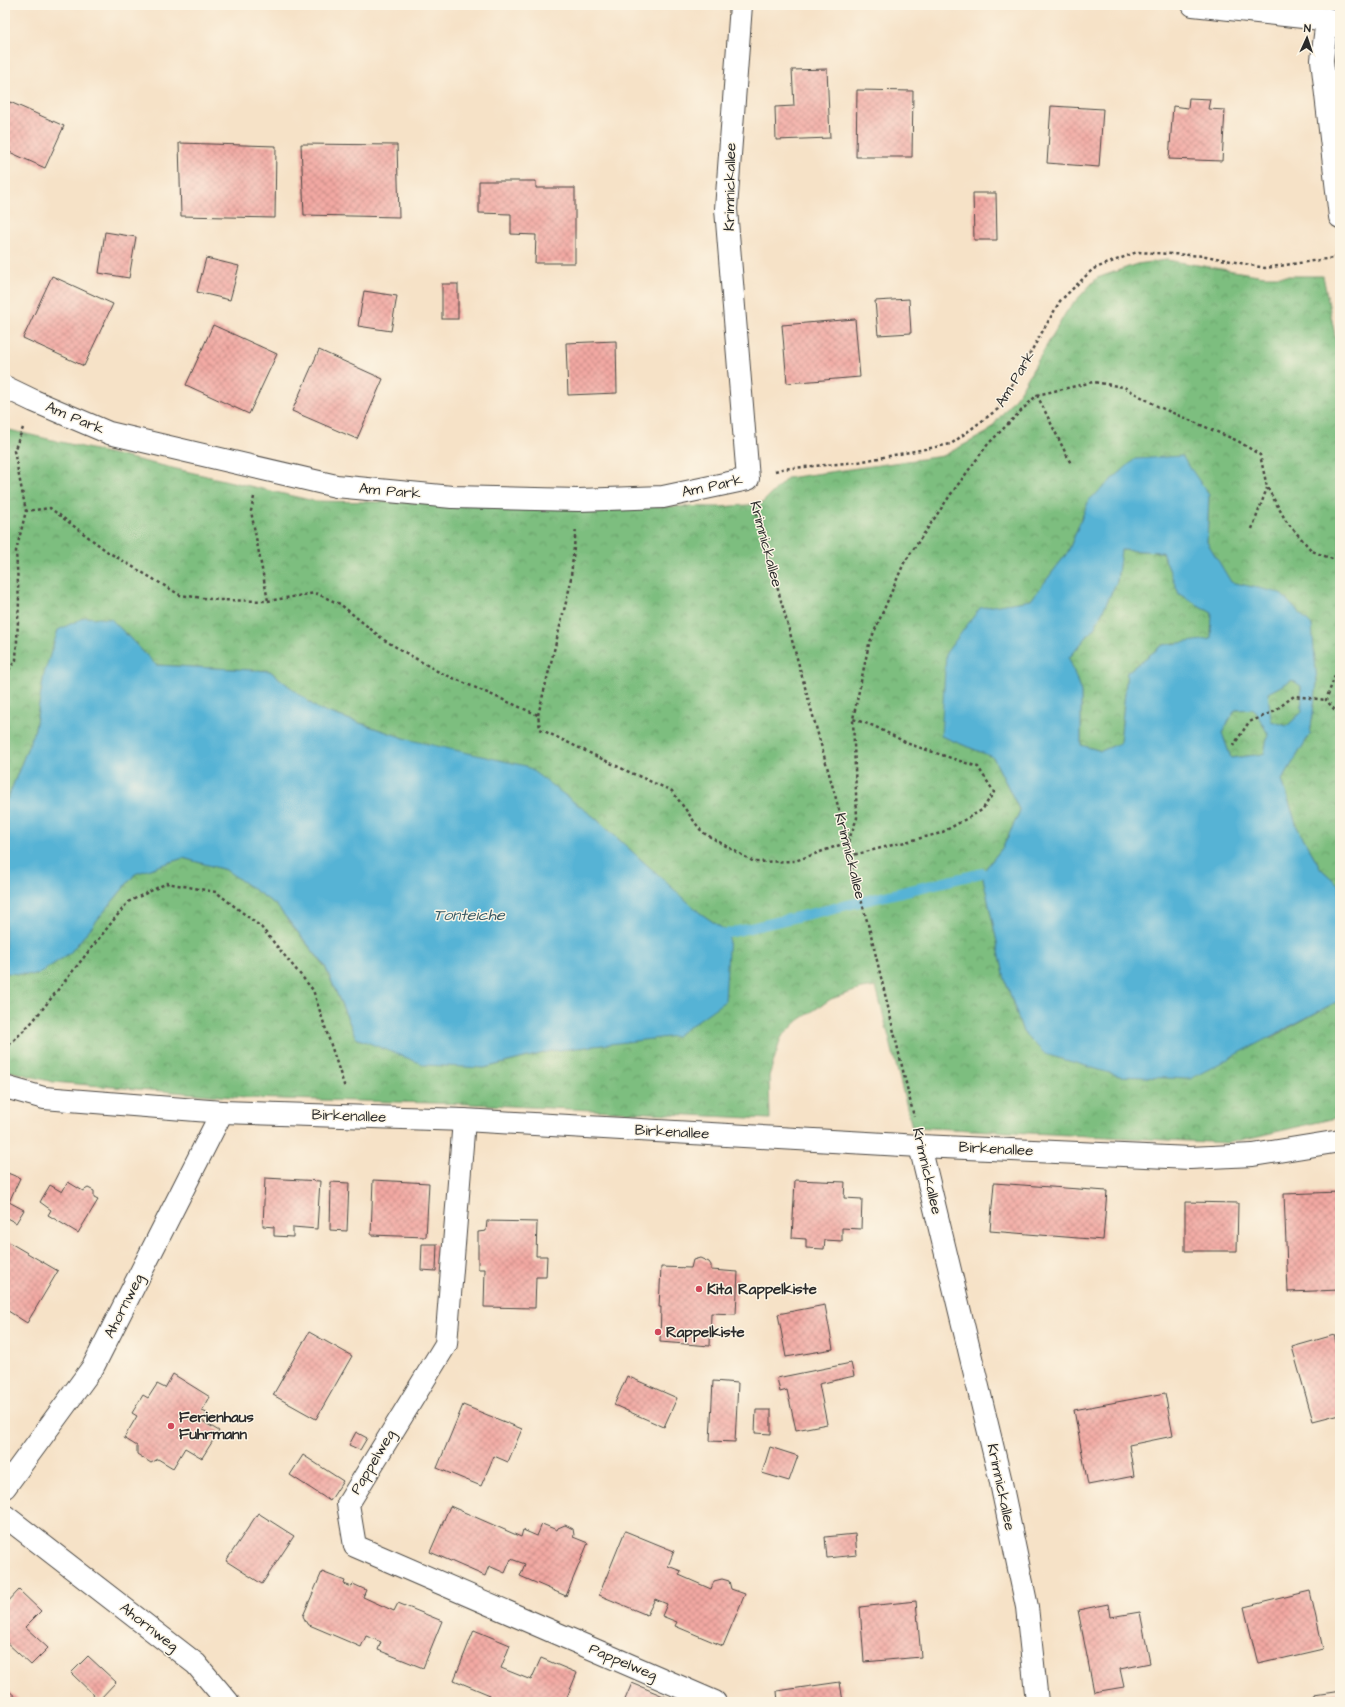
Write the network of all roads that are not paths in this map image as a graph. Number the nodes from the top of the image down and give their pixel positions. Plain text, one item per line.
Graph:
1 (741, 5) edge
2 (1193, 5) edge
3 (1333, 20) edge
4 (1340, 217) edge
5 (5, 387) edge
6 (748, 479) joint
7 (5, 1087) edge
8 (222, 1112) junction
9 (464, 1120) junction
10 (1340, 1141) edge
11 (920, 1146) junction
12 (5, 1487) edge
13 (5, 1516) edge
14 (228, 1702) edge
15 (715, 1702) edge
16 (1036, 1702) edge

1 - 6 street, Krimnickallee
2 - 3 street
3 - 4 street
5 - 6 street, Am Park
7 - 8 street, Birkenallee
8 - 9 street, Birkenallee
8 - 12 street, Ahornweg
9 - 11 street, Birkenallee
9 - 15 street, Pappelweg
10 - 11 street, Birkenallee
11 - 16 street, Krimnickallee
13 - 14 street, Ahornweg

